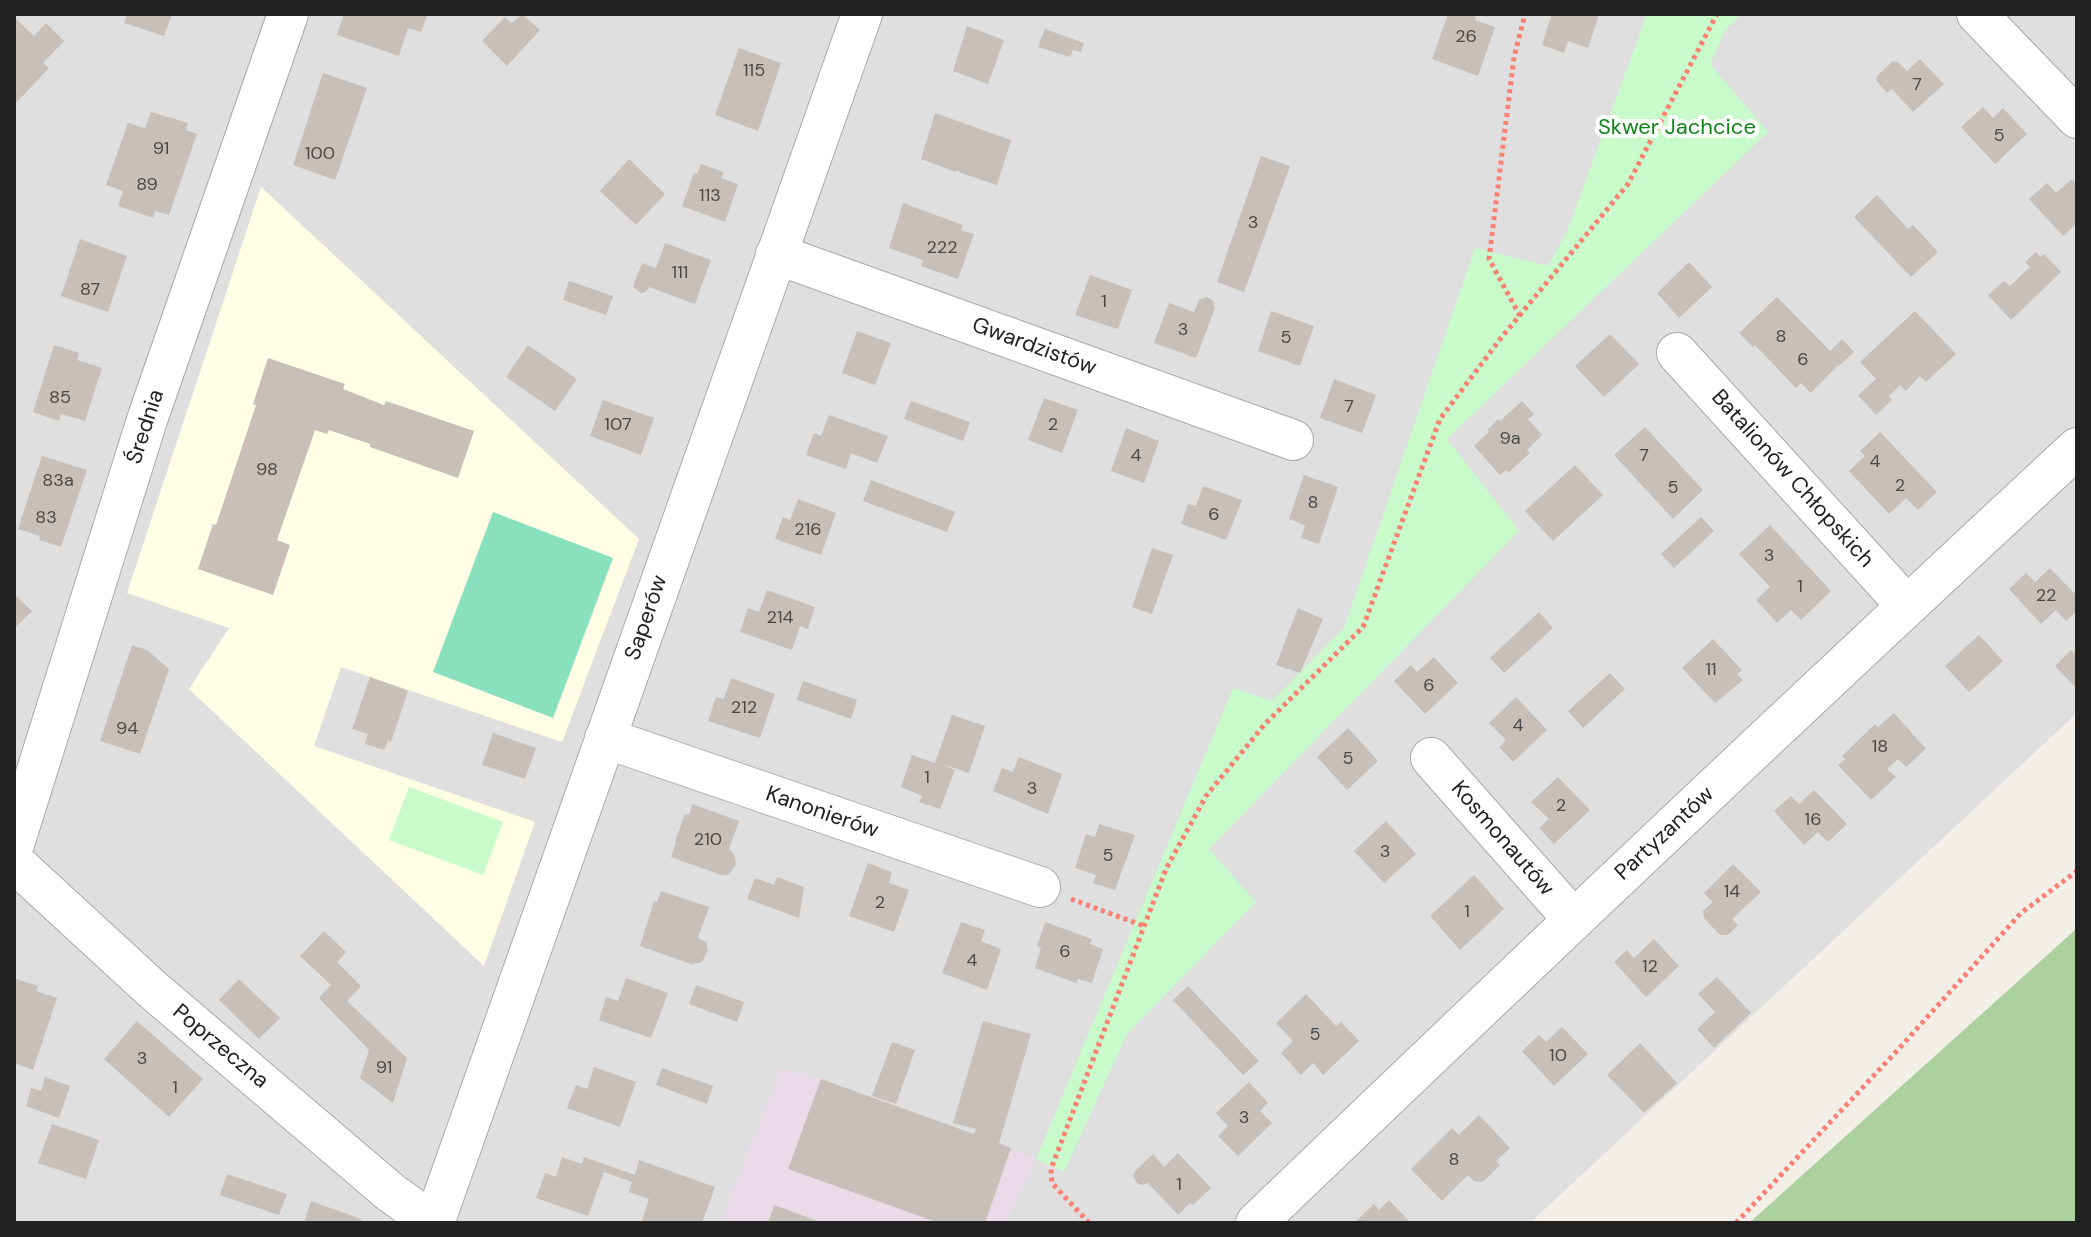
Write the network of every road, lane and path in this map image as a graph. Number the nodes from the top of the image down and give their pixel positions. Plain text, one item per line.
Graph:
1 (288, 14) edge
2 (862, 14) edge
3 (1525, 14) edge
4 (1717, 14) edge
5 (1977, 14) edge
6 (2077, 118) edge
7 (776, 254) junction
8 (1520, 316) junction
9 (1677, 353) dead end
10 (1293, 440) dead end
11 (2077, 448) edge
12 (1907, 606) junction
13 (605, 738) junction
14 (1431, 758) dead end
15 (14, 844) edge
16 (14, 862) edge
17 (2077, 871) edge
18 (1040, 887) joint
19 (1574, 920) junction
20 (1144, 926) junction
21 (434, 1223) edge
22 (1089, 1223) edge
23 (1256, 1223) edge
24 (1736, 1223) edge

1 - 15 street, Średnia
2 - 7 street, Saperów
3 - 8 path
4 - 8 path
5 - 6 street
7 - 10 street, Gwardzistów
7 - 13 street, Saperów
8 - 20 path
9 - 12 street, Batalionów Chłopskich
11 - 12 street, Partyzantów
12 - 19 street, Partyzantów
13 - 18 street, Kanonierów
13 - 21 street, Saperów
14 - 19 street, Kosmonautów
16 - 21 street, Poprzeczna
17 - 24 path
18 - 20 path
19 - 23 street, Partyzantów
20 - 22 path

